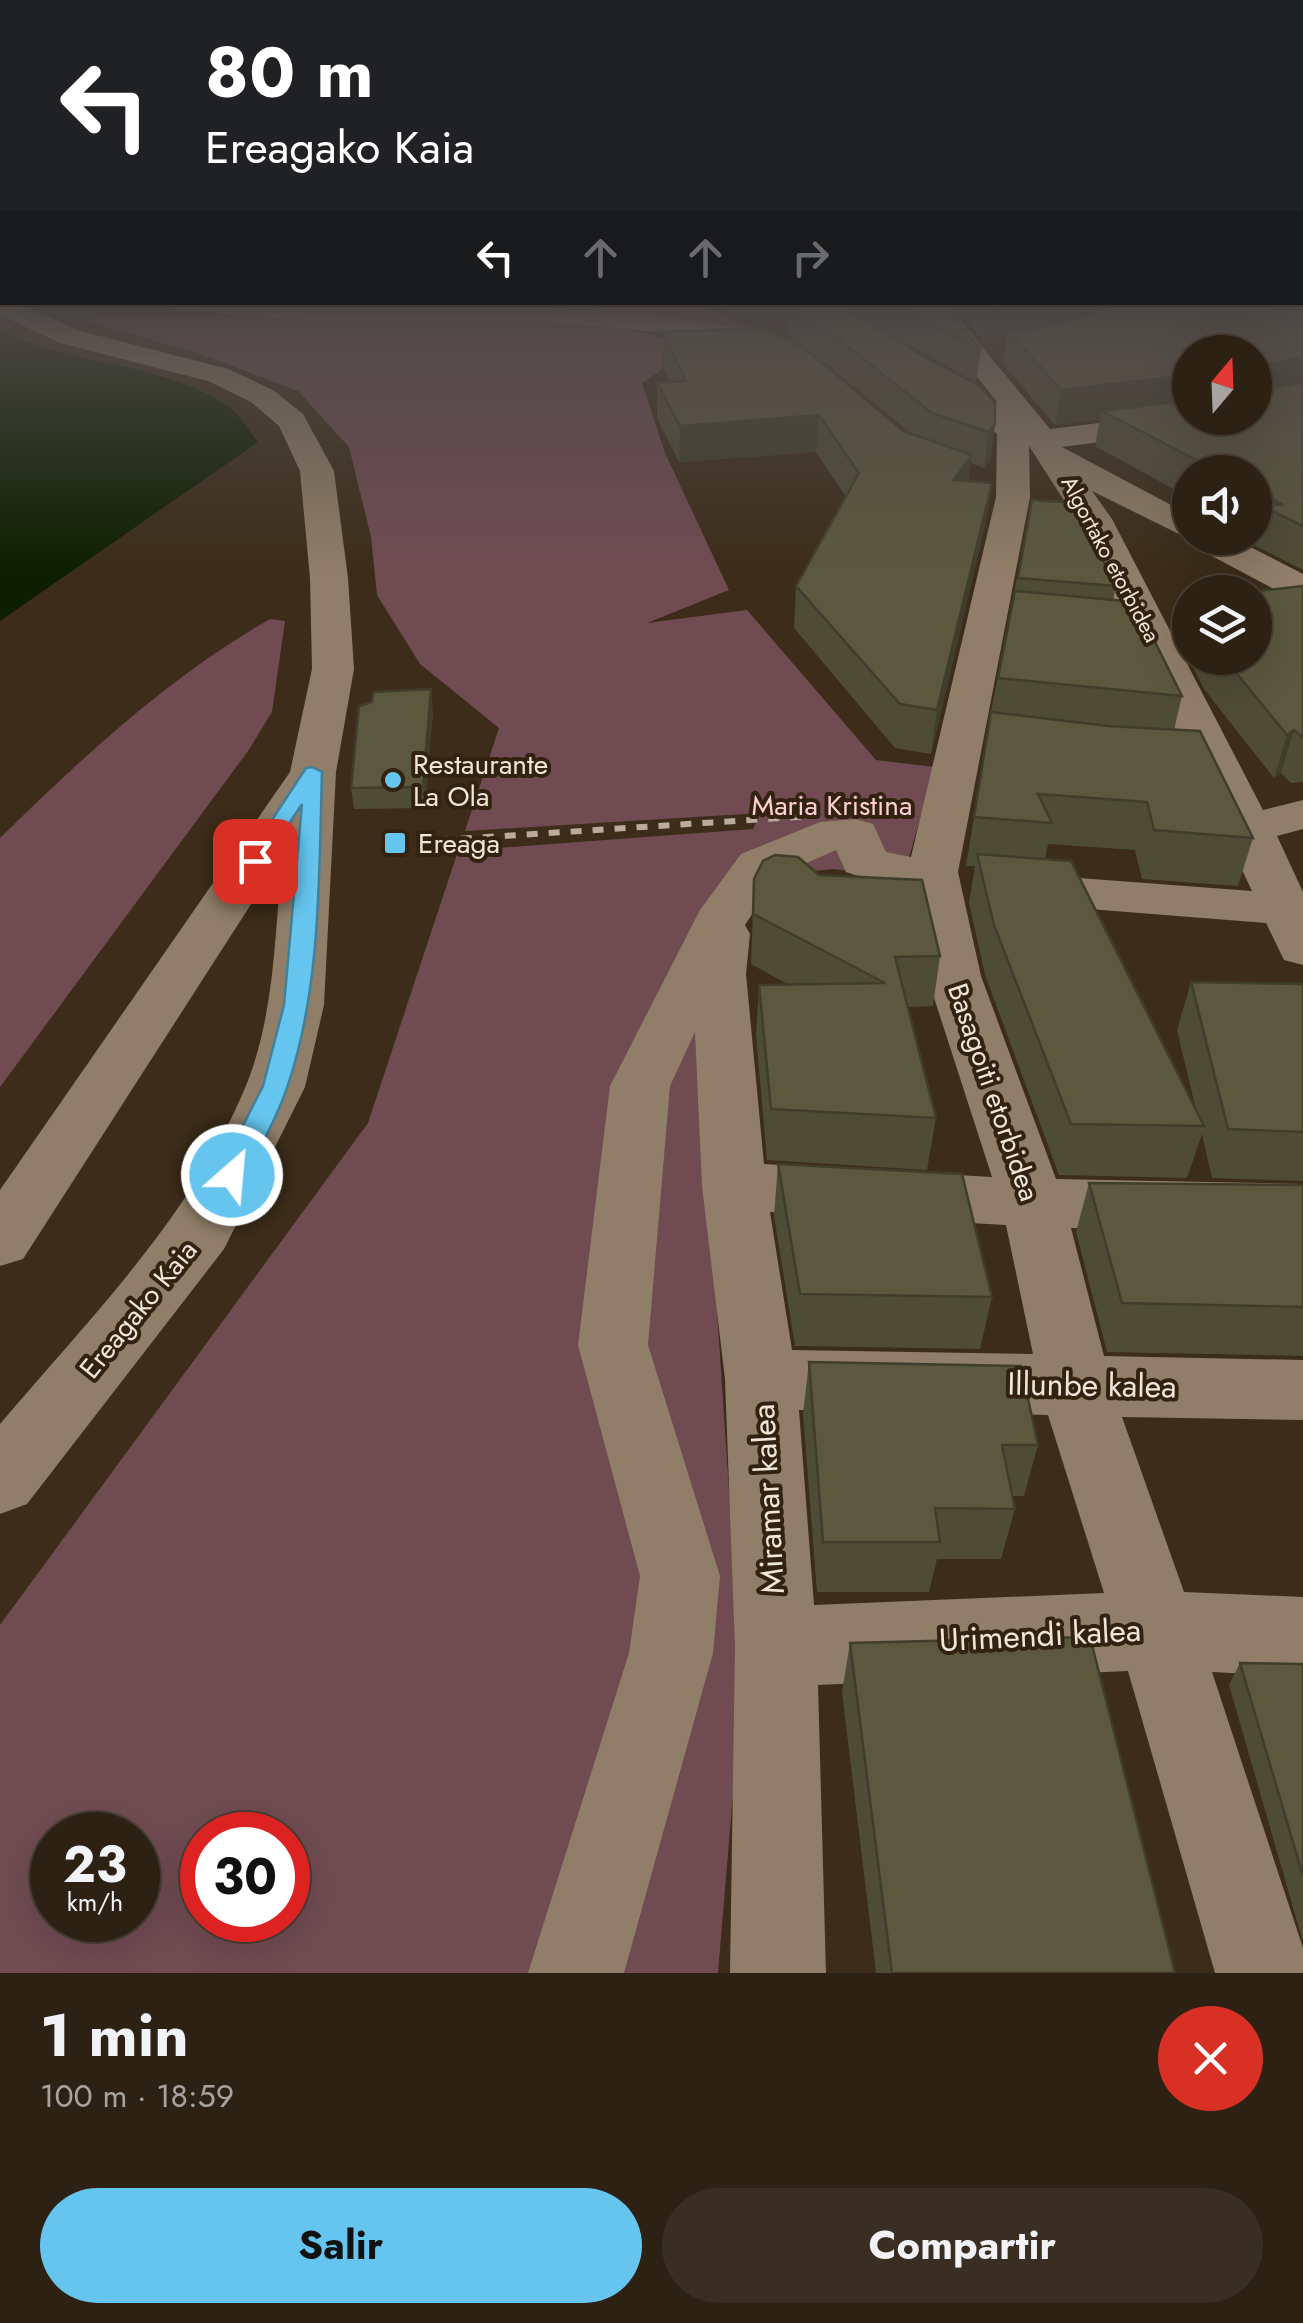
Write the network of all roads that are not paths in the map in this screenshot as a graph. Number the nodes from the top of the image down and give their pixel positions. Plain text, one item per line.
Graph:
1 (250, 390) edge
2 (949, 390) edge
3 (1003, 390) edge
4 (1172, 426) edge
5 (1048, 448) junction
6 (996, 490) junction
7 (1094, 519) junction
8 (1172, 519) edge
9 (1238, 555) edge
10 (1303, 589) edge
11 (1106, 627) edge
12 (1150, 632) junction
13 (312, 772) junction
14 (1287, 822) edge
15 (934, 877) junction
16 (726, 910) junction
17 (1294, 929) edge
18 (734, 1186) junction
19 (1032, 1203) junction
20 (1303, 1208) edge
21 (0, 1241) edge
22 (760, 1379) junction
23 (1076, 1385) junction
24 (1303, 1390) edge
25 (0, 1480) edge
26 (1157, 1630) junction
27 (1303, 1637) edge
28 (776, 1647) junction
29 (576, 1973) edge
30 (778, 1973) edge
31 (1262, 1973) edge

1 - 13 street, Ereagako Kaia
2 - 6 street, Basagoiti etorbidea
3 - 5 street, Algortako etorbidea
4 - 5 street
5 - 7 street, Algortako etorbidea
5 - 8 street
6 - 7 street
6 - 15 street, Basagoiti etorbidea
7 - 12 street, Algortako etorbidea
9 - 10 street
11 - 12 street
12 - 14 street, Algortako etorbidea
13 - 21 street, Ereagako Kaia
13 - 25 street, Ereagako Kaia
14 - 17 street, Algortako etorbidea
15 - 16 street
15 - 17 street
15 - 19 street, Basagoiti etorbidea
16 - 18 street, Miramar kalea
16 - 29 street
18 - 19 street
18 - 22 street, Miramar kalea
19 - 20 street
19 - 23 street, Basagoiti etorbidea
22 - 23 street, Illunbe kalea
22 - 28 street, Miramar kalea
23 - 24 street, Illunbe kalea
23 - 26 street, Basagoiti etorbidea
26 - 27 street, Urimendi kalea
26 - 28 street, Urimendi kalea
26 - 31 street, Basagoiti etorbidea
28 - 30 street, Miramar kalea

